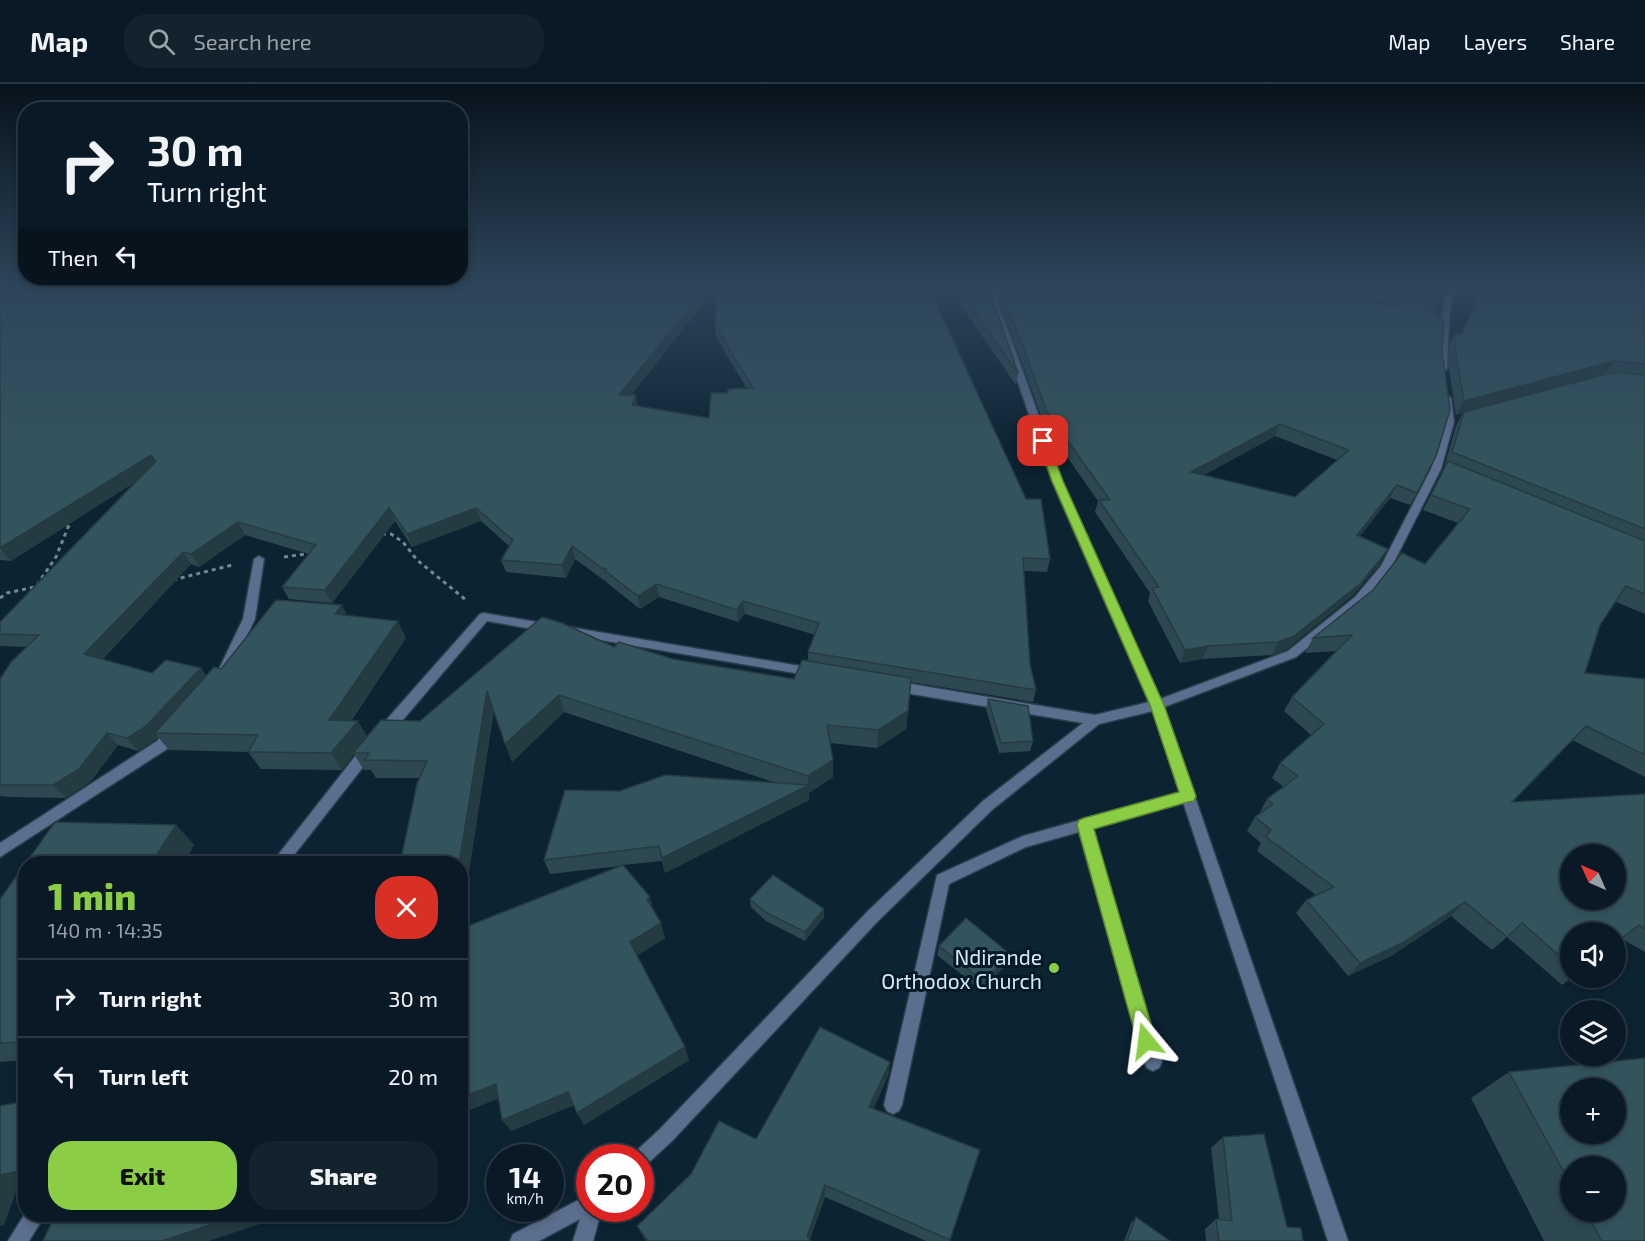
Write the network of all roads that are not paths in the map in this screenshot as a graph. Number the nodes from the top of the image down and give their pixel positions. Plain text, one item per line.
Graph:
1 (1009, 344) edge
2 (1443, 344) edge
3 (1436, 469) junction
4 (1447, 473) edge
5 (260, 559) dead end
6 (825, 674) edge
7 (218, 684) edge
8 (883, 684) edge
9 (1157, 705) junction
10 (186, 719) edge
11 (1095, 720) junction
12 (1188, 796) junction
13 (1084, 825) junction
14 (0, 851) edge
15 (284, 856) edge
16 (1152, 1062) dead end
17 (893, 1105) dead end
18 (654, 1146) edge
19 (576, 1211) edge
20 (30, 1222) edge
21 (589, 1222) edge
22 (18, 1241) edge
23 (520, 1241) edge
24 (583, 1241) edge
25 (1338, 1241) edge

1 - 9 street
2 - 3 street
3 - 4 street
3 - 9 street
5 - 7 street
6 - 15 street
8 - 11 street
9 - 11 street
9 - 12 street
10 - 14 street
11 - 18 street
12 - 13 street
12 - 25 street
13 - 16 street
13 - 17 street
19 - 23 street
20 - 22 street
21 - 24 street

